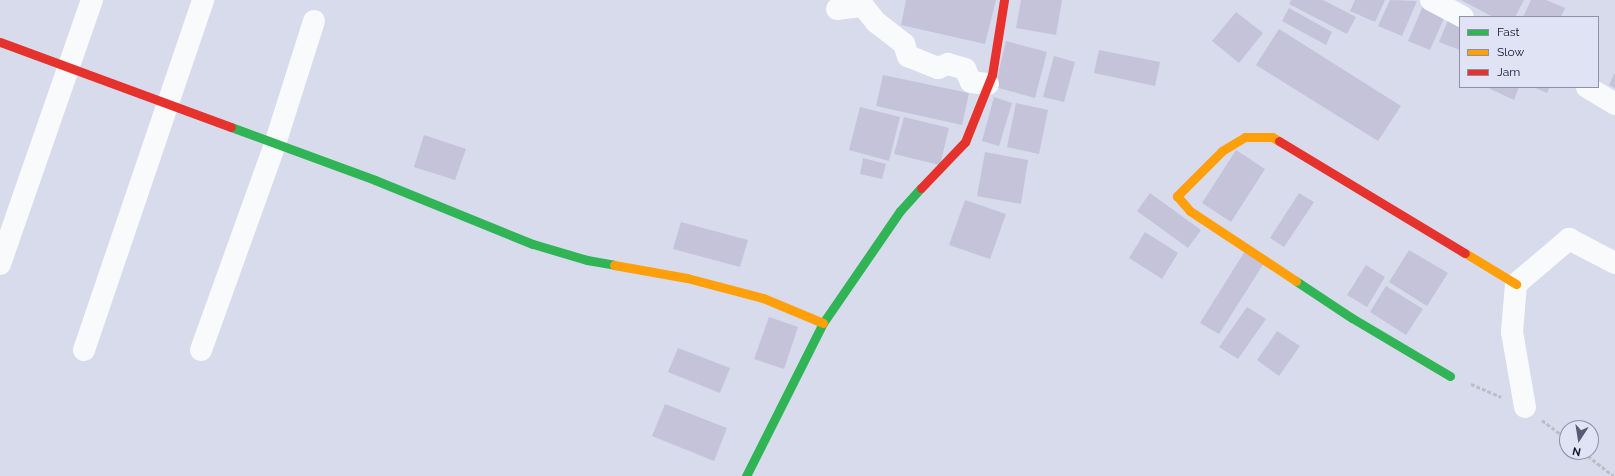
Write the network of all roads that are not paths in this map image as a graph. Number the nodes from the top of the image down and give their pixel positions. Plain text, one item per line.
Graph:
1 (92, 0) edge
2 (203, 0) edge
3 (1004, 0) edge
4 (1431, 0) edge
5 (837, 9) dead end
6 (1461, 16) edge
7 (314, 21) dead end
8 (0, 42) edge
9 (68, 67) junction
10 (988, 84) junction
11 (1589, 88) edge
12 (1615, 104) edge
13 (168, 105) junction
14 (275, 144) junction
15 (1615, 263) edge
16 (0, 264) edge
17 (1516, 284) junction
18 (823, 323) junction
19 (84, 350) dead end
20 (201, 350) dead end
21 (1450, 376) dead end
22 (1525, 407) dead end
23 (746, 476) edge

1 - 9 street
2 - 13 street
3 - 10 street
4 - 6 street
5 - 10 street
7 - 14 street
8 - 9 street
9 - 13 street
9 - 16 street
10 - 18 street
11 - 12 street
13 - 14 street
13 - 19 street
14 - 18 street
14 - 20 street
15 - 17 street
17 - 21 street
17 - 22 street
18 - 23 street

